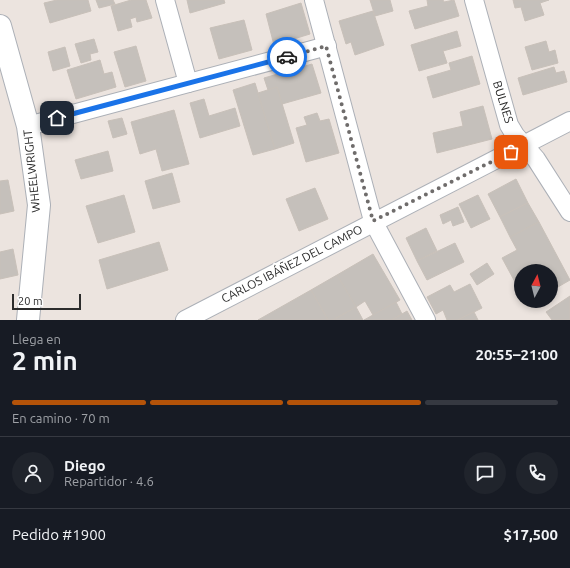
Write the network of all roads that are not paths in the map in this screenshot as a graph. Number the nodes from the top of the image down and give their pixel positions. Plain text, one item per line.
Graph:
1 (165, 0) edge
2 (314, 0) edge
3 (474, 0) edge
4 (0, 26) edge
5 (326, 46) junction
6 (188, 83) junction
7 (570, 121) edge
8 (28, 126) junction
9 (525, 146) junction
10 (570, 212) edge
11 (373, 221) junction
12 (28, 320) edge
13 (185, 320) edge
14 (426, 320) edge

1 - 6 street
2 - 5 street
3 - 9 street, BULNES
4 - 8 main road, WHEELWRIGHT
5 - 6 street
5 - 11 street
6 - 8 street
7 - 9 street, CARLOS IBÁÑEZ DEL CAMPO
8 - 12 main road, WHEELWRIGHT
9 - 10 street, BULNES
9 - 11 street, CARLOS IBÁÑEZ DEL CAMPO
11 - 13 street, CARLOS IBÁÑEZ DEL CAMPO
11 - 14 street

